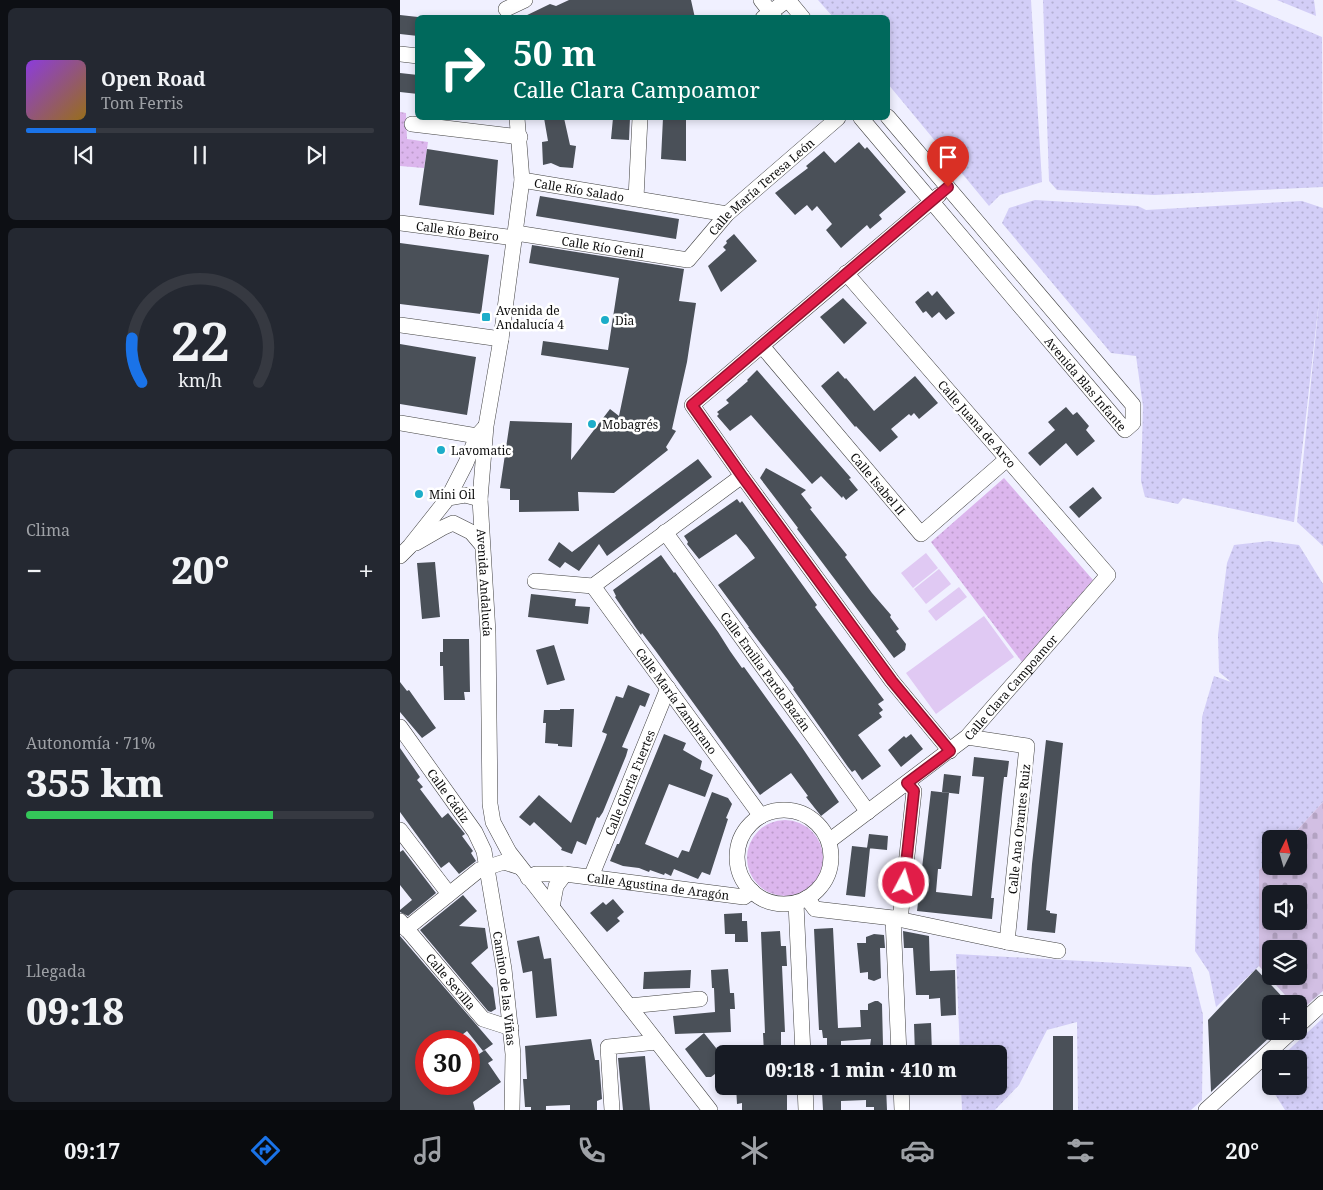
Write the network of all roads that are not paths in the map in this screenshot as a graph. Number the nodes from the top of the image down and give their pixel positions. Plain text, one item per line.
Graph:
1 (525, 0) edge
2 (761, 0) edge
3 (788, 0) edge
4 (506, 9) edge
5 (769, 15) edge
6 (771, 15) edge
7 (800, 15) edge
8 (400, 54) edge
9 (415, 56) edge
10 (890, 119) edge
11 (517, 120) edge
12 (640, 120) edge
13 (836, 120) edge
14 (863, 120) edge
15 (412, 124) dead end
16 (520, 137) junction
17 (522, 180) junction
18 (948, 187) junction
19 (636, 198) junction
20 (931, 201) junction
21 (727, 214) junction
22 (400, 223) edge
23 (516, 235) junction
24 (688, 260) joint
25 (846, 273) junction
26 (400, 325) edge
27 (501, 338) junction
28 (762, 346) junction
29 (400, 423) edge
30 (482, 431) junction
31 (1008, 459) junction
32 (742, 476) junction
33 (448, 498) junction
34 (480, 506) junction
35 (453, 523) junction
36 (665, 532) junction
37 (482, 545) junction
38 (405, 551) edge
39 (1108, 575) joint
40 (535, 581) dead end
41 (593, 586) junction
42 (668, 688) junction
43 (401, 732) edge
44 (967, 737) junction
45 (950, 751) junction
46 (907, 783) junction
47 (490, 804) junction
48 (868, 812) junction
49 (461, 813) junction
50 (761, 816) junction
51 (493, 822) junction
52 (400, 830) edge
53 (829, 841) junction
54 (484, 850) junction
55 (487, 867) junction
56 (524, 873) junction
57 (564, 874) junction
58 (591, 877) junction
59 (752, 891) junction
60 (449, 894) junction
61 (802, 900) junction
62 (552, 907) junction
63 (896, 919) junction
64 (403, 925) edge
65 (1007, 942) junction
66 (1058, 950) dead end
67 (700, 999) dead end
68 (1323, 1003) edge
69 (629, 1006) junction
70 (1307, 1018) edge
71 (511, 1028) junction
72 (1282, 1040) edge
73 (657, 1042) junction
74 (804, 1045) edge
75 (899, 1045) edge
76 (805, 1095) edge
77 (901, 1095) edge
78 (512, 1110) edge
79 (612, 1110) edge
80 (710, 1110) edge
81 (806, 1110) edge
82 (902, 1110) edge
83 (1206, 1110) edge

1 - 4 street
2 - 5 street
3 - 6 street
3 - 7 street
8 - 9 street
10 - 18 street, Avenida Blas Infante
11 - 16 street, Avenida Andalucía
12 - 19 street, Calle Río Salado
13 - 21 street, Calle María Teresa León
14 - 20 street, Avenida Blas Infante
15 - 16 street
16 - 17 street, Avenida Andalucía
17 - 19 street, Calle Río Salado
17 - 23 street, Avenida Andalucía
18 - 20 street
18 - 20 street, Avenida Blas Infante
19 - 21 street, Calle Río Salado
20 - 25 street
21 - 24 street, Calle María Teresa León
22 - 23 street, Calle Río Beiro
23 - 24 street, Calle Río Genil
23 - 27 street, Avenida Andalucía
25 - 28 street
25 - 31 street, Calle Juana de Arco
26 - 27 street
27 - 30 street, Avenida Andalucía
28 - 31 street, Calle Isabel II
28 - 32 street
29 - 30 street
30 - 33 street
30 - 34 street, Avenida Andalucía
31 - 39 street, Calle Juana de Arco
32 - 36 street
32 - 45 street
33 - 34 street
33 - 38 street
34 - 35 street
34 - 37 street, Avenida Andalucía
35 - 37 street
35 - 38 street
36 - 41 street
36 - 48 street, Calle Emilia Pardo Bazán
37 - 47 street, Avenida Andalucía
39 - 44 street, Calle Clara Campoamor
40 - 41 street
41 - 42 street, Calle María Zambrano
42 - 50 street, Calle María Zambrano
42 - 58 street, Calle Gloria Fuertes
43 - 49 street, Calle Cádiz
44 - 45 street, Calle Clara Campoamor
44 - 65 street, Calle Ana Orantes Ruiz
45 - 46 street, Calle Clara Campoamor
46 - 48 street, Calle Clara Campoamor
46 - 63 street
47 - 49 street
47 - 51 street, Avenida Andalucía
48 - 53 street, Calle Clara Campoamor
49 - 54 street, Calle Cádiz
50 - 53 street
50 - 59 street
51 - 54 street
51 - 56 street, Avenida Andalucía
52 - 60 street
53 - 61 street
54 - 55 street, Calle Cádiz
55 - 56 street, Calle Agustina de Aragón
55 - 60 street
55 - 71 street, Camino de las Viñas
56 - 57 street, Calle Agustina de Aragón
56 - 62 street, Avenida Andalucía
57 - 58 street, Calle Agustina de Aragón
57 - 62 street
58 - 59 street, Calle Agustina de Aragón
59 - 61 street
60 - 64 street
61 - 63 street
61 - 74 street
62 - 69 street, Avenida Andalucía
63 - 65 street
63 - 75 street
64 - 71 street, Calle Sevilla
65 - 66 street
67 - 69 street
68 - 70 street
69 - 73 street, Avenida Andalucía
71 - 78 street, Camino de las Viñas
72 - 83 street
73 - 79 street
73 - 80 street, Avenida Andalucía
76 - 81 street
77 - 82 street

